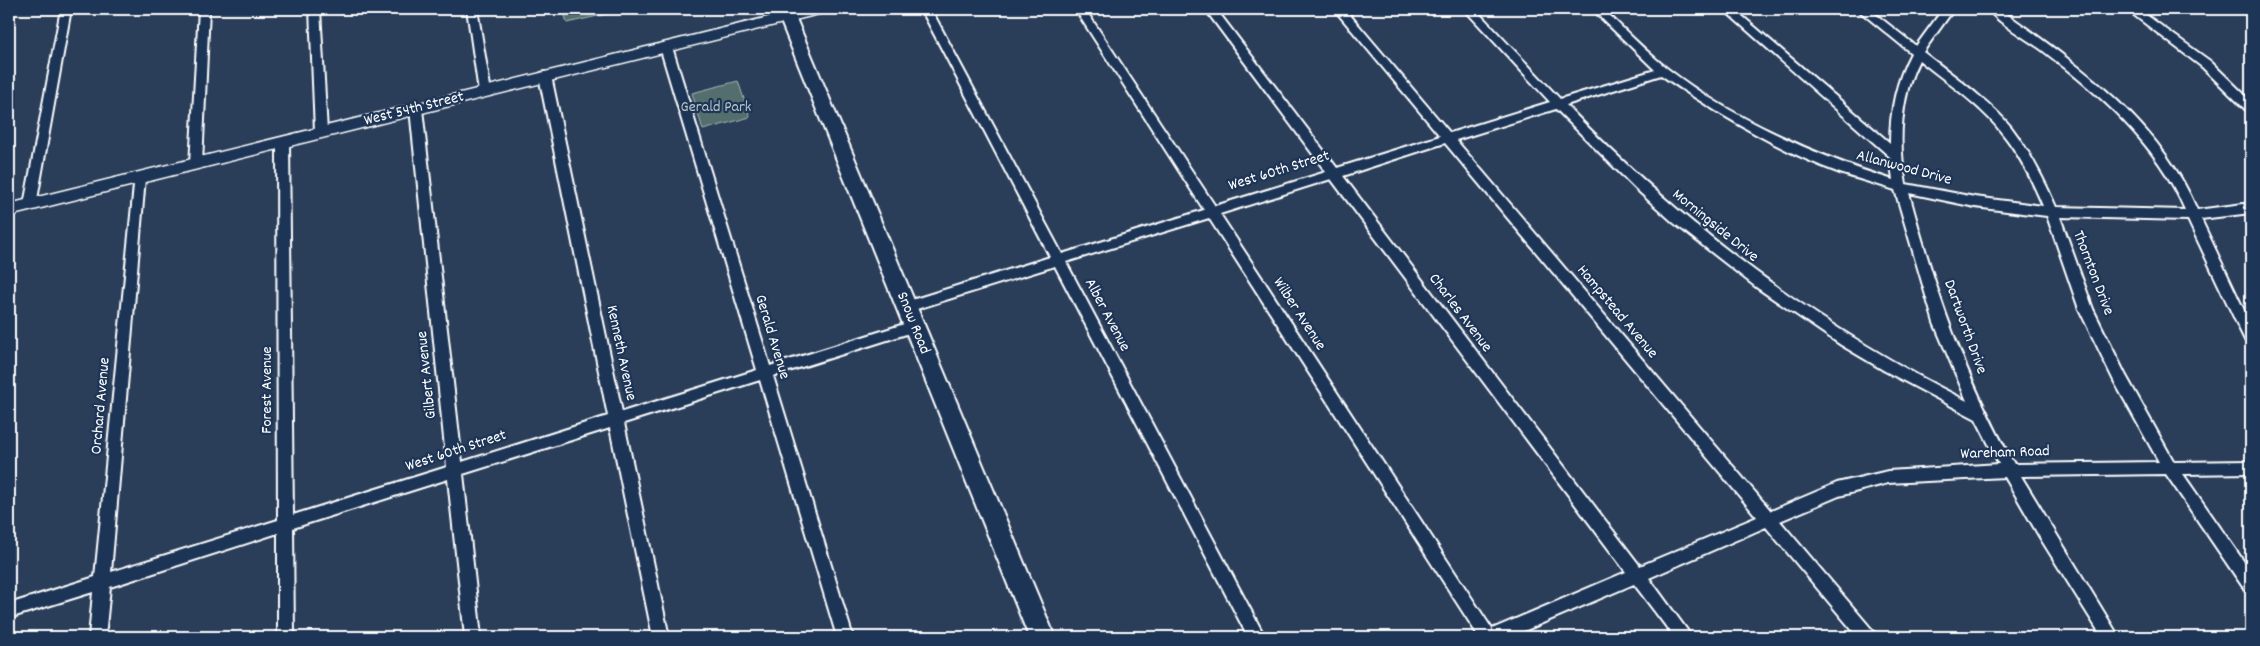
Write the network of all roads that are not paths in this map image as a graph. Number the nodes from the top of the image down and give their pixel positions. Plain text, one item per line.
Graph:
1 (66, 9) edge
2 (204, 9) edge
3 (315, 9) edge
4 (472, 9) edge
5 (819, 9) edge
6 (926, 9) edge
7 (1080, 9) edge
8 (1210, 9) edge
9 (1339, 9) edge
10 (1469, 9) edge
11 (1598, 9) edge
12 (1728, 9) edge
13 (1862, 9) edge
14 (1949, 9) edge
15 (1992, 9) edge
16 (2131, 9) edge
17 (786, 13) edge
18 (666, 47) junction
19 (1916, 52) junction
20 (1663, 71) junction
21 (545, 76) junction
22 (485, 92) junction
23 (1558, 104) junction
24 (2251, 108) edge
25 (416, 109) junction
26 (321, 132) junction
27 (1448, 138) junction
28 (283, 142) junction
29 (1897, 156) junction
30 (196, 164) junction
31 (1333, 173) junction
32 (139, 178) junction
33 (1900, 187) junction
34 (30, 205) junction
35 (2251, 208) edge
36 (9, 210) edge
37 (1211, 211) junction
38 (2052, 212) junction
39 (2192, 215) junction
40 (1058, 259) junction
41 (910, 316) junction
42 (2251, 338) edge
43 (765, 373) junction
44 (1982, 415) junction
45 (616, 419) junction
46 (2170, 468) junction
47 (2251, 468) edge
48 (455, 470) junction
49 (2009, 470) junction
50 (1768, 519) junction
51 (286, 523) junction
52 (1637, 575) junction
53 (102, 581) junction
54 (2251, 585) edge
55 (9, 611) edge
56 (97, 637) edge
57 (286, 637) edge
58 (473, 637) edge
59 (661, 637) edge
60 (845, 637) edge
61 (1042, 637) edge
62 (1256, 637) edge
63 (1490, 637) edge
64 (1684, 637) edge
65 (1868, 637) edge
66 (2111, 637) edge

1 - 34 street
2 - 30 street
3 - 26 street
4 - 22 street
5 - 17 street, West 54th Street
6 - 40 street, Alber Avenue
7 - 37 street, Wilber Avenue
8 - 31 street, Charles Avenue
9 - 27 street, Hampstead Avenue
10 - 23 street, Morningside Drive
11 - 20 street, Allanwood Drive
12 - 29 street
13 - 19 street, Thornton Drive
14 - 19 street, Dartworth Drive
15 - 39 street
16 - 24 street
17 - 18 street, West 54th Street
17 - 41 main road, Snow Road
18 - 21 street, West 54th Street
18 - 43 street, Gerald Avenue
19 - 29 street, Dartworth Drive
19 - 38 street, Thornton Drive
20 - 23 street, West 60th Street
20 - 33 street, Allanwood Drive
21 - 22 street, West 54th Street
21 - 45 street, Kenneth Avenue
22 - 25 street, West 54th Street
23 - 27 street, West 60th Street
23 - 44 street, Morningside Drive
25 - 26 street, West 54th Street
25 - 48 street, Gilbert Avenue
26 - 28 street, West 54th Street
27 - 31 street, West 60th Street
27 - 50 street, Hampstead Avenue
28 - 30 street, West 54th Street
28 - 51 street, Forest Avenue
29 - 33 street, Dartworth Drive
30 - 32 street, West 54th Street
31 - 37 street, West 60th Street
31 - 52 street, Charles Avenue
32 - 34 street, West 54th Street
32 - 53 street, Orchard Avenue
33 - 38 street, Allanwood Drive
33 - 44 street, Dartworth Drive
34 - 36 street, West 54th Street
35 - 39 street, Allanwood Drive
37 - 40 street, West 60th Street
37 - 63 street, Wilber Avenue
38 - 39 street, Allanwood Drive
38 - 46 street, Thornton Drive
39 - 42 street
40 - 41 street, West 60th Street
40 - 62 street, Alber Avenue
41 - 43 street, West 60th Street
41 - 61 main road, Snow Road
43 - 45 street, West 60th Street
43 - 60 street, Gerald Avenue
44 - 49 street, Dartworth Drive
45 - 48 street, West 60th Street
45 - 59 street, Kenneth Avenue
46 - 47 street, Wareham Road
46 - 49 street, Wareham Road
46 - 54 street, Thornton Drive
48 - 51 street, West 60th Street
48 - 58 street, Gilbert Avenue
49 - 50 street, Wareham Road
49 - 66 street, Dartworth Drive
50 - 52 street, Wareham Road
50 - 65 street, Hampstead Avenue
51 - 53 street, West 60th Street
51 - 57 street, Forest Avenue
52 - 63 street, Wareham Road
52 - 64 street, Charles Avenue
53 - 55 street, West 60th Street
53 - 56 street, Orchard Avenue

